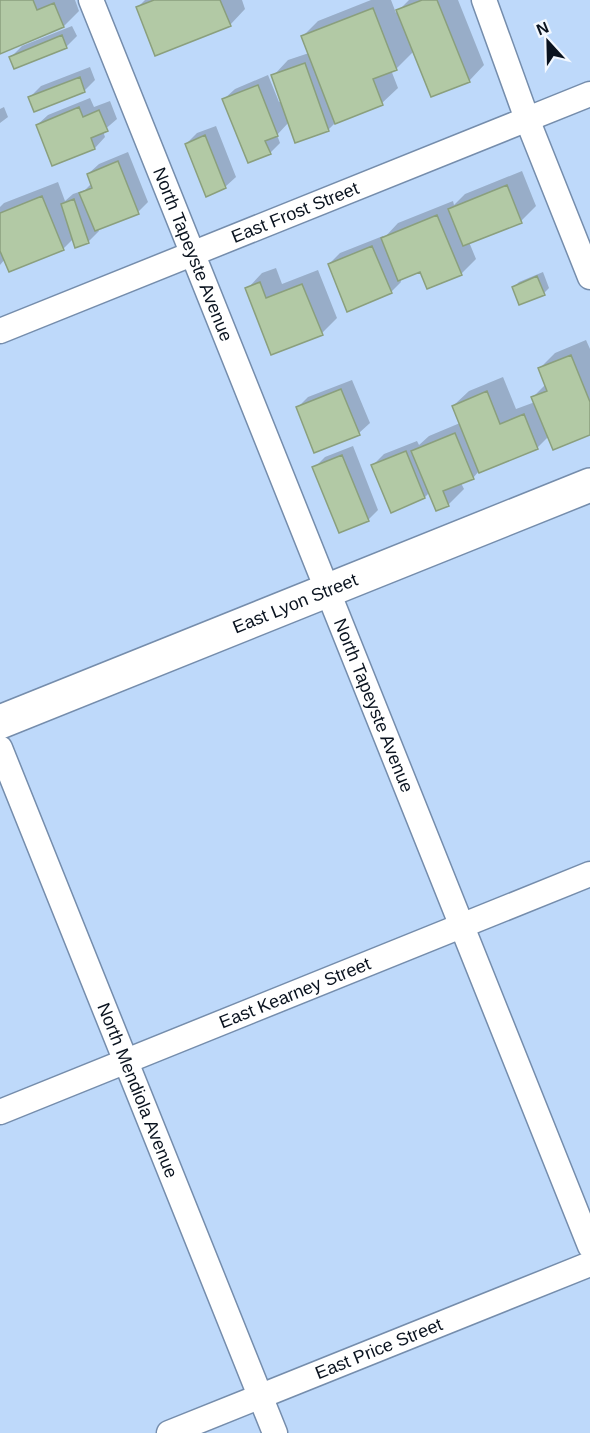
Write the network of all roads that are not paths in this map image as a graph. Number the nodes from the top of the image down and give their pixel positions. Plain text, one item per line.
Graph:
1 (91, 0) edge
2 (484, 0) edge
3 (590, 94) edge
4 (527, 119) junction
5 (192, 254) junction
6 (590, 277) edge
7 (0, 331) edge
8 (590, 485) edge
9 (326, 591) junction
10 (0, 722) edge
11 (0, 748) edge
12 (590, 874) edge
13 (461, 926) junction
14 (126, 1061) junction
15 (0, 1112) edge
16 (590, 1246) edge
17 (590, 1264) edge
18 (260, 1396) junction
19 (169, 1433) edge
20 (275, 1433) edge

1 - 5 street, North Tapeyste Avenue
2 - 4 street
3 - 4 street, East Frost Street
4 - 5 street, East Frost Street
4 - 6 street
5 - 7 street, East Frost Street
5 - 9 street, North Tapeyste Avenue
8 - 9 main road, East Lyon Street
9 - 10 main road, East Lyon Street
9 - 13 street, North Tapeyste Avenue
11 - 14 street, North Mendiola Avenue
12 - 13 street, East Kearney Street
13 - 14 street, East Kearney Street
13 - 16 street, North Tapeyste Avenue
14 - 15 street, East Kearney Street
14 - 18 street, North Mendiola Avenue
17 - 18 street, East Price Street
18 - 19 street, East Price Street
18 - 20 street, North Mendiola Avenue

